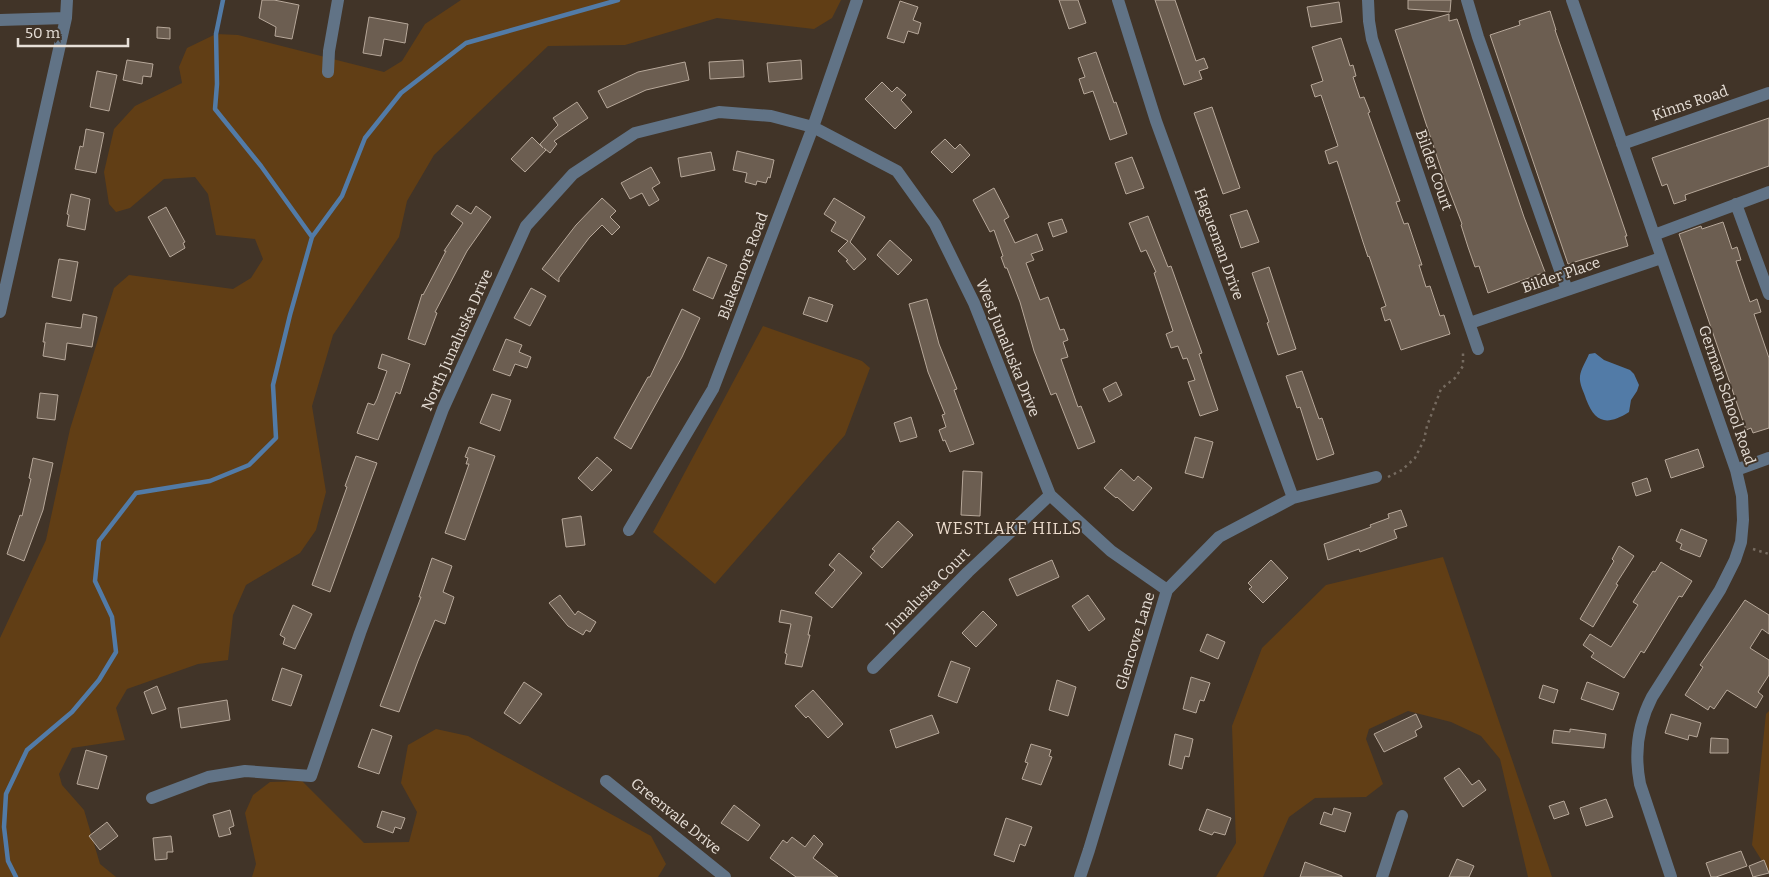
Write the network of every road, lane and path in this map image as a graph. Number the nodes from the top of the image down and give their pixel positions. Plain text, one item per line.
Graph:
1 (67, 0) edge
2 (338, 0) edge
3 (857, 0) edge
4 (1118, 0) edge
5 (1368, 0) edge
6 (1467, 0) edge
7 (1572, 0) edge
8 (66, 18) junction
9 (0, 20) edge
10 (328, 72) dead end
11 (1769, 93) edge
12 (813, 127) junction
13 (1622, 144) junction
14 (1769, 192) edge
15 (1736, 204) junction
16 (1654, 235) junction
17 (1662, 258) junction
18 (1567, 290) junction
19 (1769, 294) edge
20 (0, 312) edge
21 (1470, 324) junction
22 (1478, 349) dead end
23 (1463, 350) dead end
24 (1769, 458) edge
25 (1736, 470) junction
26 (1376, 477) joint
27 (1050, 495) junction
28 (1293, 498) junction
29 (629, 530) dead end
30 (1167, 590) junction
31 (873, 668) dead end
32 (606, 781) dead end
33 (152, 798) dead end
34 (1402, 816) dead end
35 (725, 877) edge
36 (1080, 877) edge
37 (1382, 877) edge
38 (1671, 877) edge

1 - 8 street
2 - 10 street
3 - 12 street, Blakemore Road
4 - 28 street, Hagueman Drive
5 - 21 street, Bilder Court
6 - 18 street
7 - 13 street, German School Road
8 - 9 street
8 - 20 street
11 - 13 street, Kinns Road
12 - 27 street, West Junaluska Drive
12 - 29 street, Blakemore Road
12 - 33 street, North Junaluska Drive
13 - 16 street, German School Road
14 - 15 street
15 - 16 street
15 - 19 street
16 - 17 street, German School Road
17 - 18 street, Bilder Place
17 - 25 street, German School Road
18 - 21 street, Bilder Place
21 - 22 street, Bilder Court
23 - 26 path
24 - 25 street
25 - 38 street, German School Road
26 - 28 street, Glencove Lane
27 - 30 street, West Junaluska Drive
27 - 31 street, Junaluska Court
28 - 30 street, Glencove Lane
30 - 36 street, Glencove Lane
32 - 35 street, Greenvale Drive
34 - 37 street

